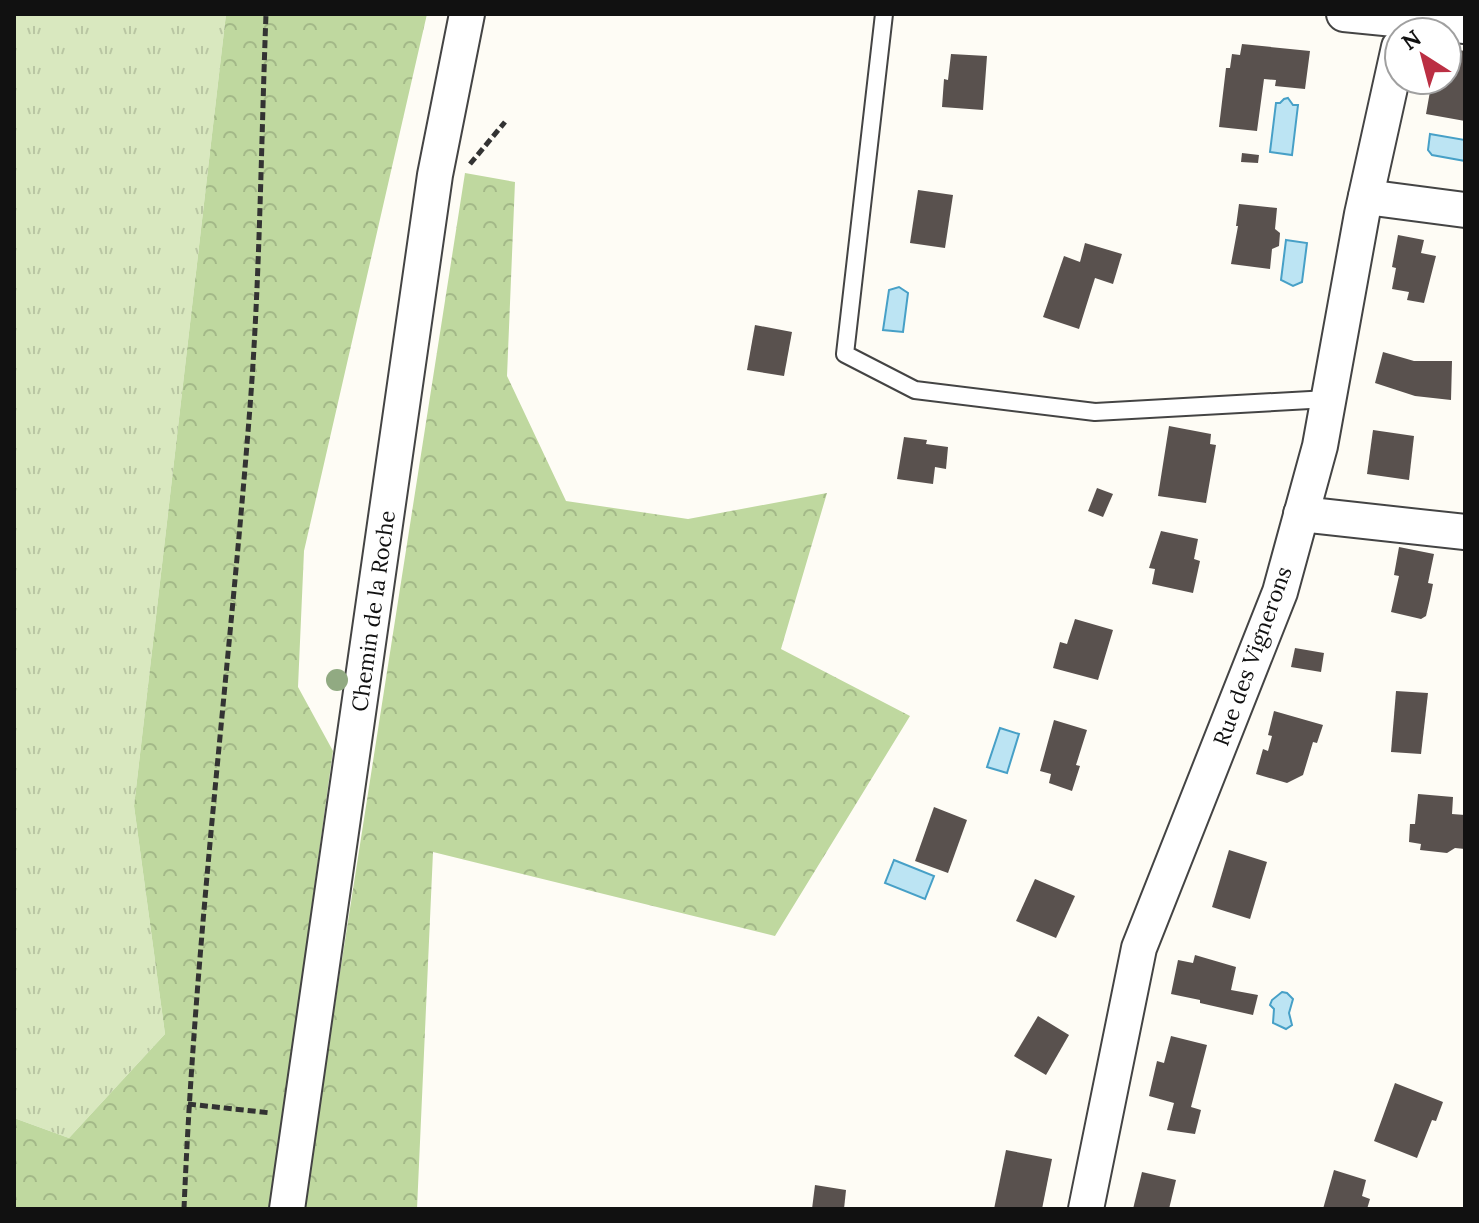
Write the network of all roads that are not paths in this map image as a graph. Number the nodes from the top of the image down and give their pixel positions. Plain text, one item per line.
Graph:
1 (467, 14) edge
2 (884, 14) edge
3 (1344, 14) edge
4 (1383, 27) edge
5 (1388, 96) edge
6 (1366, 197) junction
7 (1465, 210) edge
8 (1328, 399) junction
9 (1301, 514) junction
10 (1465, 532) edge
11 (287, 1209) edge
12 (1086, 1209) edge

1 - 11 street, Chemin de la Roche
2 - 8 lane
3 - 4 street
5 - 6 street, Rue des Vignerons
6 - 7 street
6 - 8 street, Rue des Vignerons
8 - 9 street, Rue des Vignerons
9 - 10 street
9 - 12 street, Rue des Vignerons

